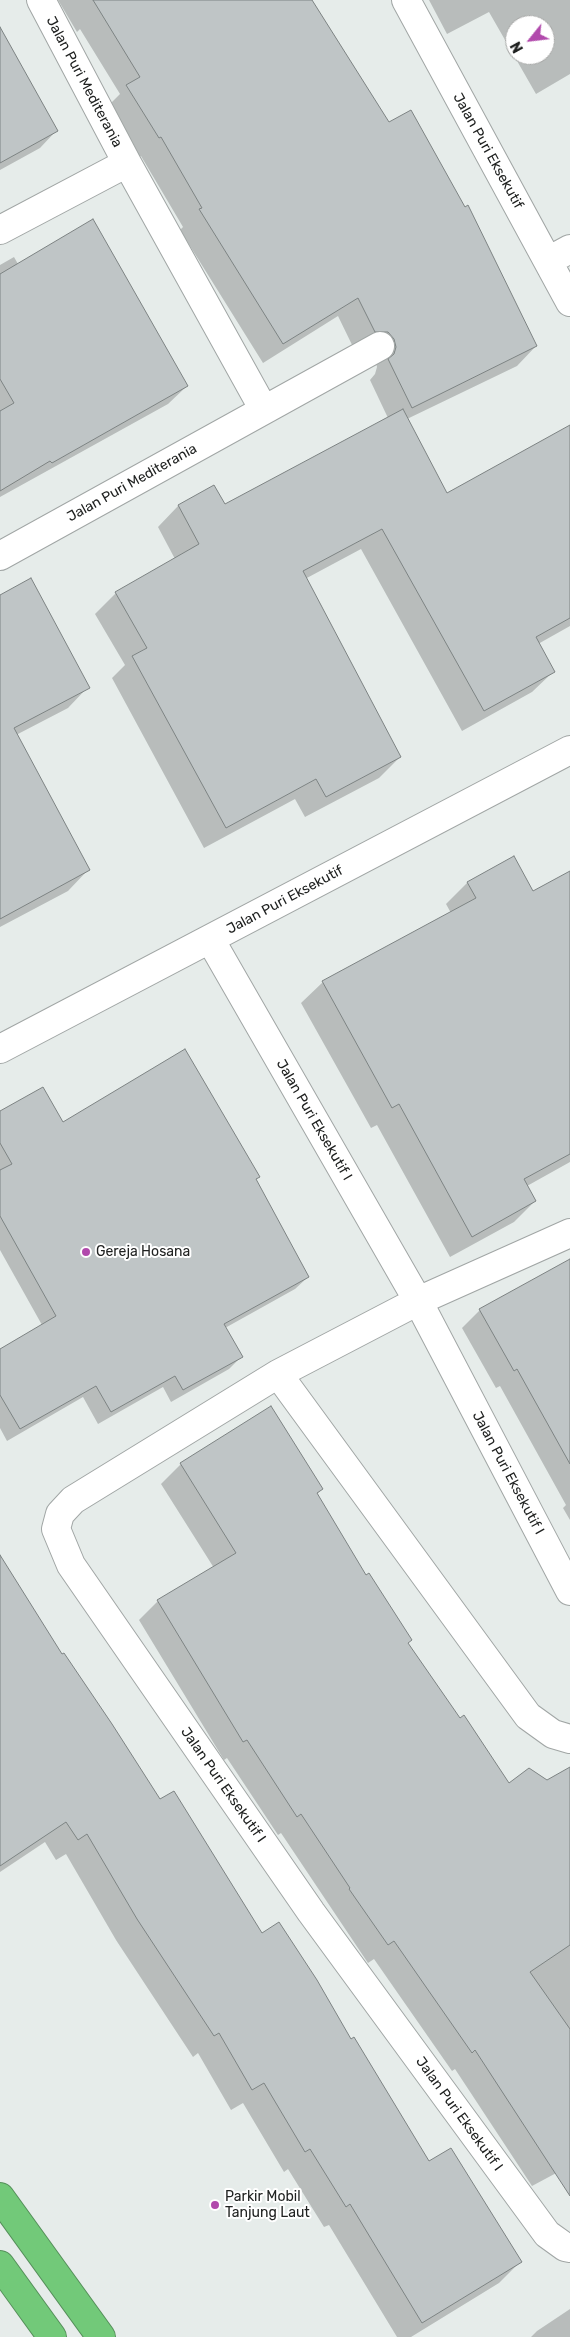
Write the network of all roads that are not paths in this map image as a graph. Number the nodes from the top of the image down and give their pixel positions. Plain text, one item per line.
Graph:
1 (41, 0) edge
2 (406, 0) edge
3 (127, 163) junction
4 (0, 230) edge
5 (559, 255) edge
6 (570, 302) edge
7 (380, 346) dead end
8 (264, 410) junction
9 (0, 556) edge
10 (570, 750) edge
11 (210, 939) junction
12 (0, 1049) edge
13 (570, 1233) edge
14 (418, 1302) junction
15 (278, 1374) junction
16 (570, 1591) edge
17 (570, 1739) edge
18 (0, 2196) edge
19 (570, 2248) edge
20 (0, 2265) edge
21 (52, 2337) edge
22 (101, 2337) edge

1 - 3 street, Jalan Puri Mediterania
2 - 5 street, Jalan Puri Eksekutif
3 - 4 street, Jalan Puri Mediterania
3 - 8 street, Jalan Puri Mediterania
5 - 6 street, Jalan Puri Eksekutif
7 - 8 street, Jalan Puri Mediterania
8 - 9 street, Jalan Puri Mediterania
10 - 11 street, Jalan Puri Eksekutif
11 - 12 street, Jalan Puri Eksekutif
11 - 14 street, Jalan Puri Eksekutif I
13 - 14 street, Jalan Puri Eksekutif I
14 - 15 street, Jalan Puri Eksekutif I
14 - 16 street, Jalan Puri Eksekutif I
15 - 17 street
15 - 19 street, Jalan Puri Eksekutif I
18 - 22 highway
20 - 21 highway

